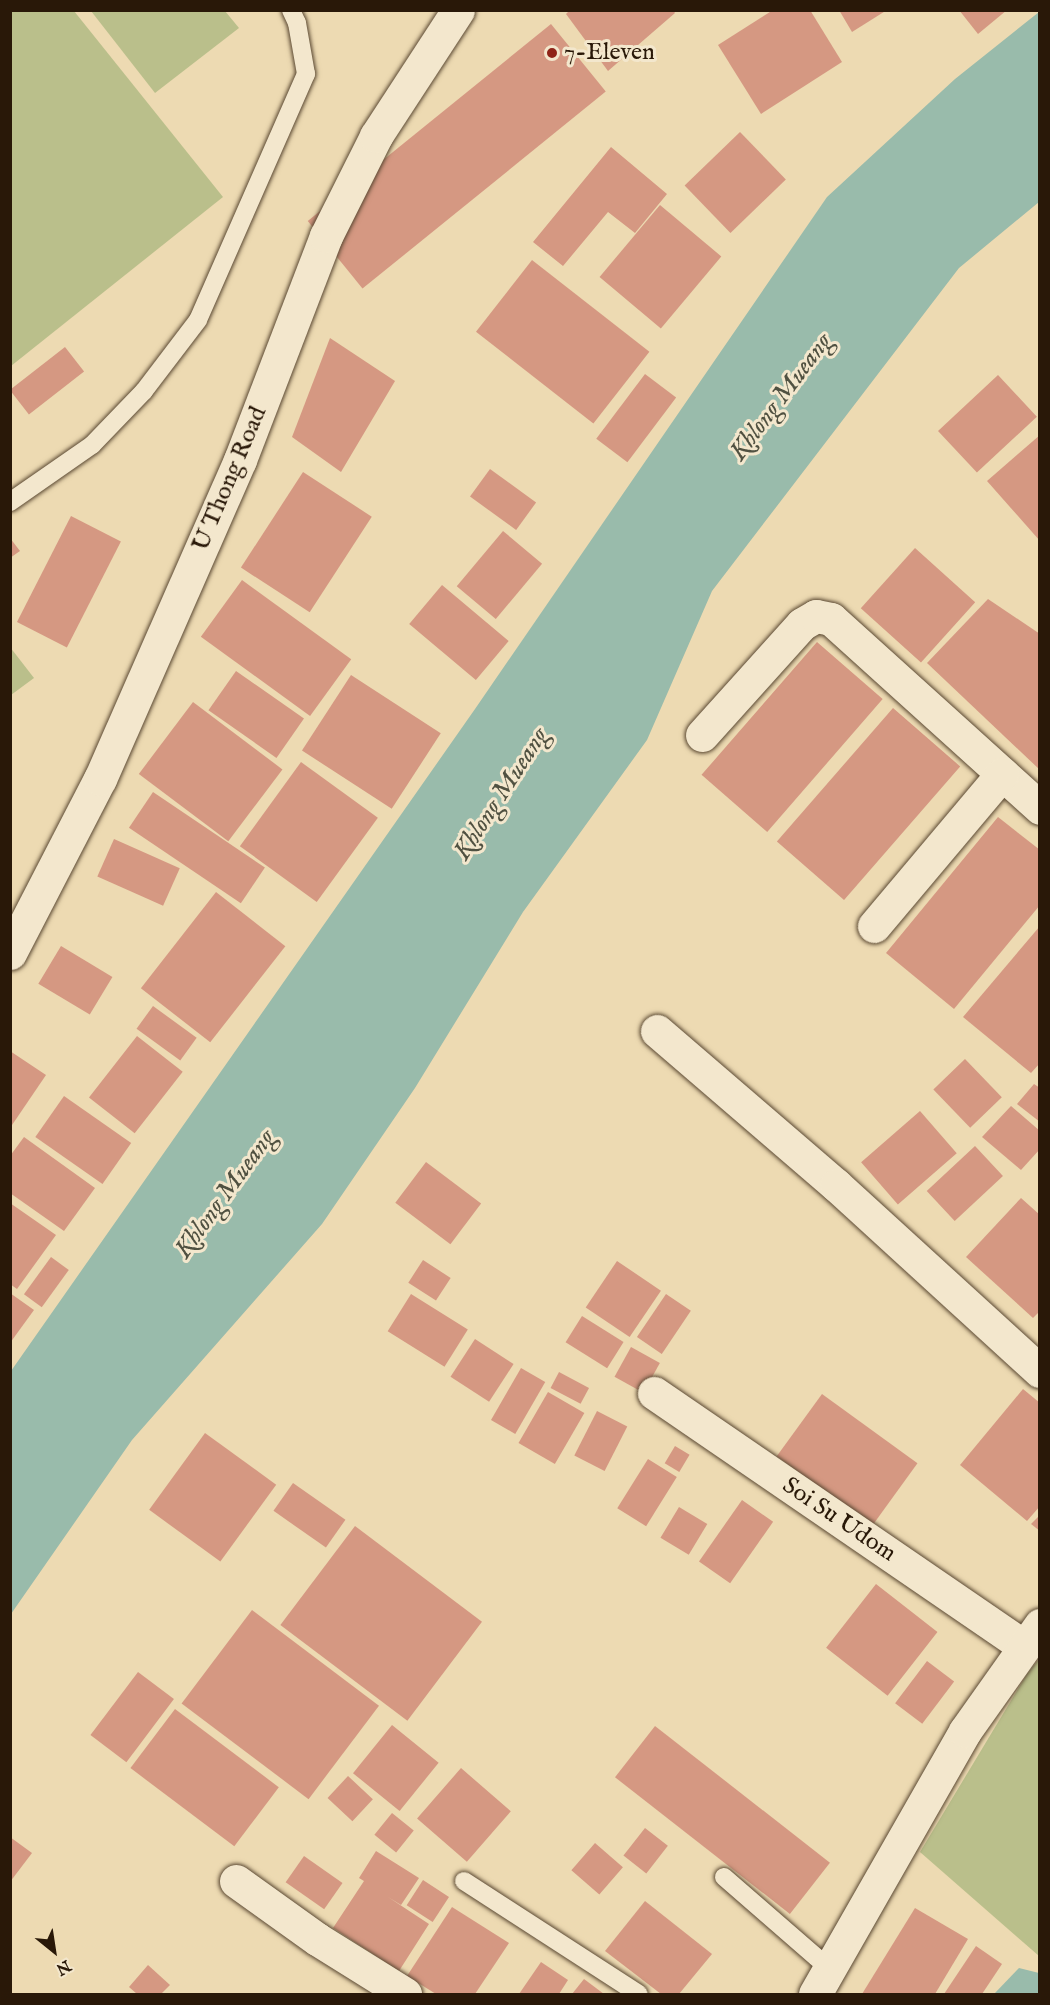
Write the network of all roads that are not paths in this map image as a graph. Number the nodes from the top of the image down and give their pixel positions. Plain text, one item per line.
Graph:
1 (291, 10) edge
2 (458, 10) edge
3 (10, 502) edge
4 (702, 735) dead end
5 (1002, 774) junction
6 (1040, 808) edge
7 (874, 926) dead end
8 (10, 953) edge
9 (657, 1031) dead end
10 (1040, 1371) edge
11 (654, 1393) dead end
12 (1031, 1636) edge
13 (724, 1876) dead end
14 (236, 1881) dead end
15 (464, 1881) dead end
16 (823, 1982) edge
17 (405, 1995) edge
18 (639, 1995) edge

1 - 3 lane
2 - 8 street, U Thong Road
4 - 5 street
5 - 6 street
5 - 7 street
9 - 10 street
11 - 12 street, Soi Su Udom
12 - 16 street
13 - 16 lane
14 - 17 street
15 - 18 lane

